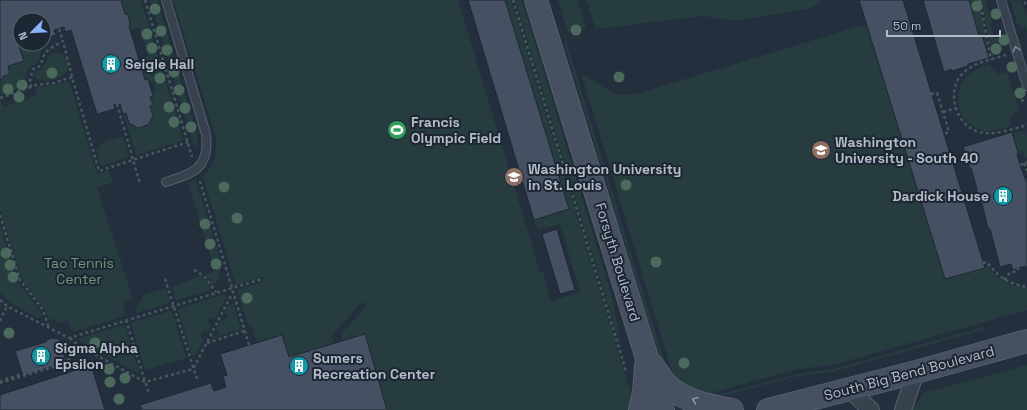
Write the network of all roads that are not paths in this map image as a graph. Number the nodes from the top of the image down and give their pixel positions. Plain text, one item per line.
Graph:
1 (166, 0) edge
2 (536, 0) edge
3 (1001, 0) edge
4 (1027, 86) edge
5 (166, 182) dead end
6 (1027, 341) edge
7 (647, 357) junction
8 (916, 372) junction
9 (849, 389) junction
10 (782, 408) edge
11 (640, 410) edge
12 (663, 410) edge
13 (732, 410) edge
14 (871, 410) edge
15 (903, 410) edge

1 - 5 lane
2 - 7 main road, Forsyth Boulevard
4 -> 3 lane
6 - 8 main road, South Big Bend Boulevard
7 - 11 main road
7 - 12 main road, Forsyth Boulevard
13 -> 7 main road
8 - 9 main road, South Big Bend Boulevard
8 - 15 street
9 - 10 main road, South Big Bend Boulevard
9 - 14 street

